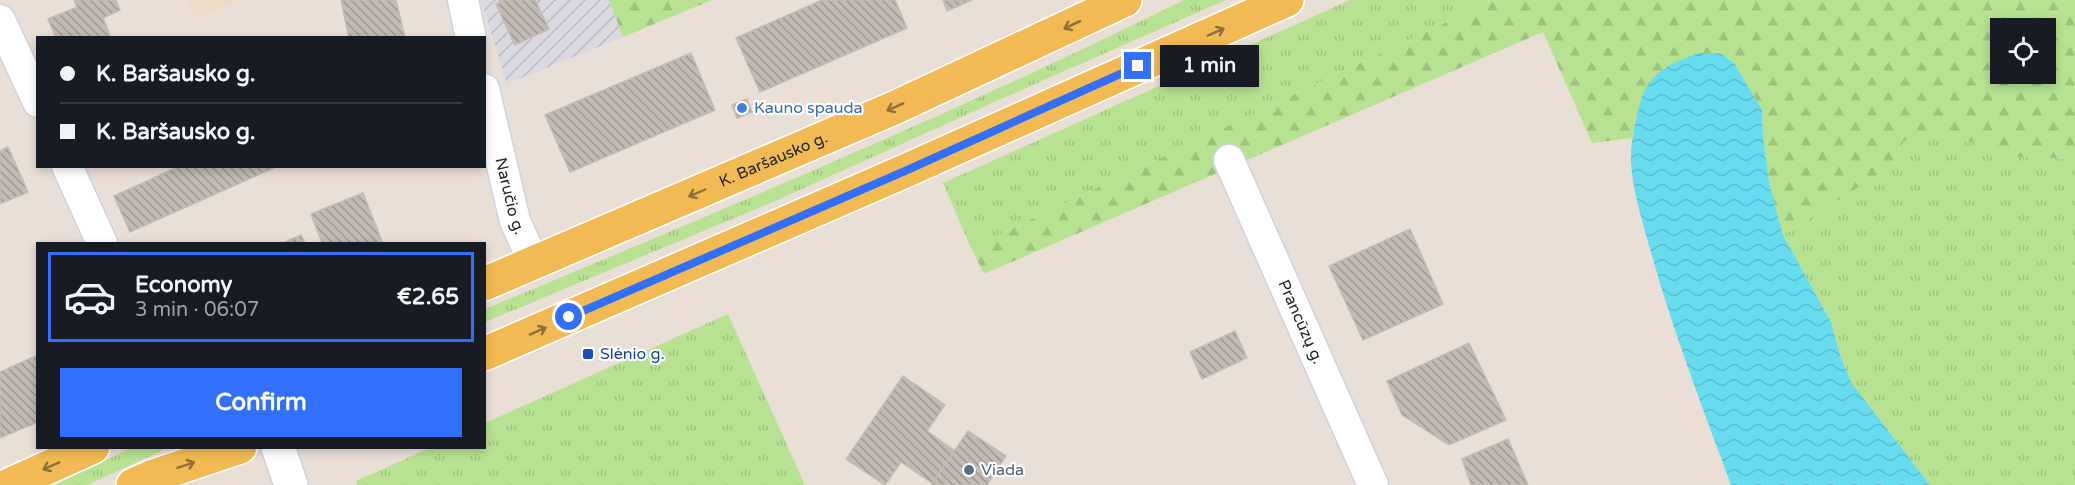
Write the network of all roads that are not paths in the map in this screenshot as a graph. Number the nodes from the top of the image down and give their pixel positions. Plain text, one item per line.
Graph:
1 (463, 0) edge
2 (1125, 0) edge
3 (1287, 0) edge
4 (0, 20) edge
5 (471, 36) edge
6 (36, 98) edge
7 (486, 98) edge
8 (1229, 160) dead end
9 (68, 168) edge
10 (102, 242) edge
11 (534, 263) junction
12 (486, 283) edge
13 (486, 353) edge
14 (89, 449) edge
15 (234, 449) edge
16 (279, 449) edge
17 (9, 485) edge
18 (133, 485) edge
19 (291, 485) edge
20 (1373, 485) edge

1 - 5 street
2 -> 11 main road, K. Baršausko g.
13 -> 3 main road
4 - 6 street
7 - 11 street, Naručio g.
8 - 20 street, Prancūzų g.
9 - 10 street
11 - 12 main road, K. Baršausko g.
14 -> 17 main road
18 -> 15 main road
16 - 19 street

